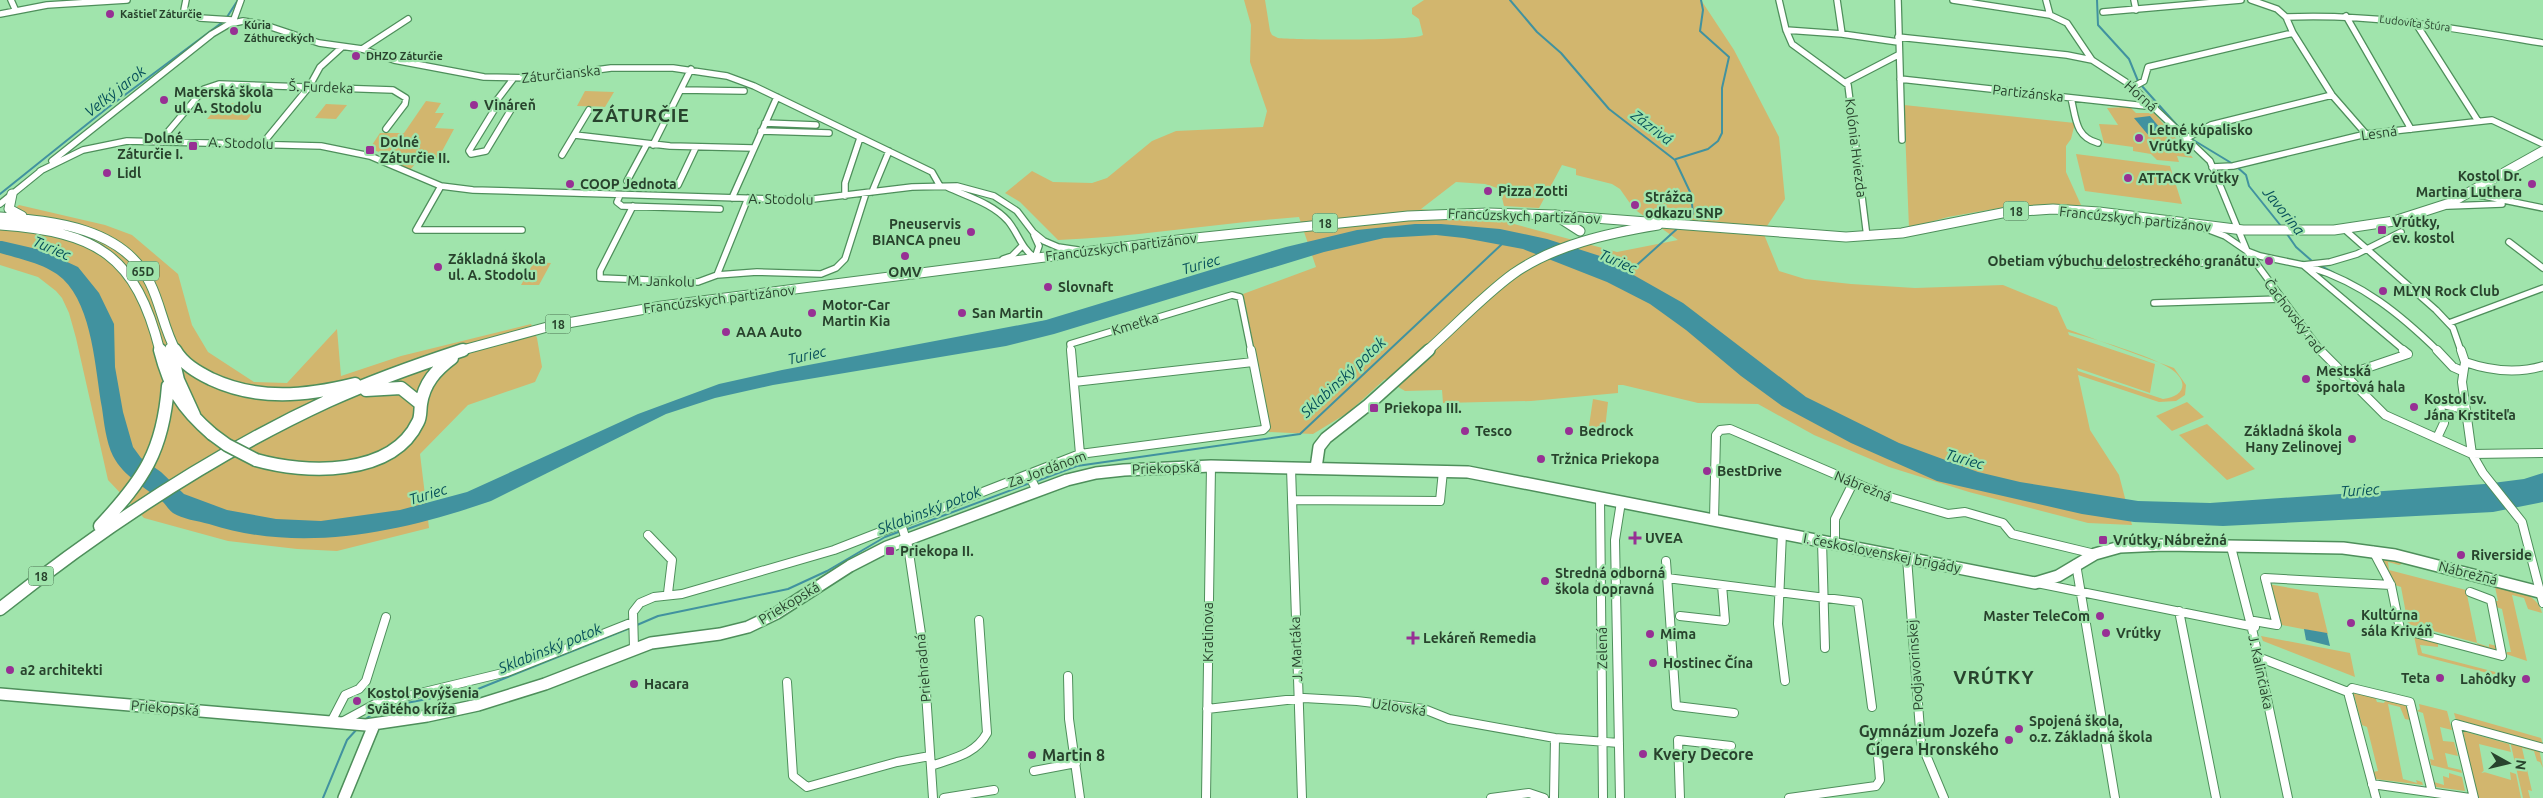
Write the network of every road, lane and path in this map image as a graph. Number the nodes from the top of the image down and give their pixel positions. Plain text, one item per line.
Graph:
1 (11, 0) edge
2 (127, 0) edge
3 (186, 0) edge
4 (241, 0) edge
5 (1779, 0) edge
6 (1837, 0) edge
7 (1898, 0) edge
8 (1953, 0) edge
9 (2046, 0) edge
10 (2134, 0) edge
11 (2241, 0) edge
12 (2251, 0) edge
13 (16, 9) junction
14 (2136, 10) junction
15 (2103, 12) dead end
16 (0, 14) edge
17 (2050, 14) junction
18 (2346, 16) junction
19 (2286, 17) junction
20 (408, 19) dead end
21 (229, 21) junction
22 (2415, 22) junction
23 (1786, 30) junction
24 (2293, 33) junction
25 (1842, 34) junction
26 (1898, 40) junction
27 (2543, 42) edge
28 (341, 48) junction
29 (362, 49) junction
30 (1898, 55) junction
31 (2092, 60) junction
32 (691, 69) junction
33 (513, 79) junction
34 (1900, 80) junction
35 (1846, 82) junction
36 (2137, 85) junction
37 (308, 87) junction
38 (681, 90) junction
39 (744, 92) dead end
40 (2332, 95) junction
41 (777, 97) junction
42 (2071, 98) junction
43 (496, 107) junction
44 (2155, 107) junction
45 (589, 110) dead end
46 (2478, 122) junction
47 (764, 123) junction
48 (816, 125) dead end
49 (386, 129) dead end
50 (2411, 129) junction
51 (761, 131) junction
52 (829, 133) dead end
53 (2366, 134) junction
54 (575, 136) junction
55 (860, 138) junction
56 (2187, 138) junction
57 (162, 140) junction
58 (1902, 140) dead end
59 (263, 143) junction
60 (2098, 143) dead end
61 (650, 144) junction
62 (2543, 144) edge
63 (696, 147) junction
64 (754, 148) junction
65 (889, 151) junction
66 (2543, 151) edge
67 (562, 155) dead end
68 (2212, 167) junction
69 (40, 171) junction
70 (2490, 181) junction
71 (627, 182) dead end
72 (678, 185) dead end
73 (440, 186) junction
74 (943, 187) junction
75 (869, 193) junction
76 (2469, 193) junction
77 (12, 194) junction
78 (620, 195) junction
79 (845, 196) junction
80 (732, 198) junction
81 (748, 198) junction
82 (0, 203) edge
83 (2515, 204) junction
84 (633, 206) junction
85 (2442, 206) junction
86 (2543, 208) edge
87 (720, 209) dead end
88 (1555, 215) junction
89 (1580, 216) junction
90 (0, 217) edge
91 (30, 219) junction
92 (1660, 224) junction
93 (2195, 224) junction
94 (0, 225) edge
95 (2343, 228) junction
96 (522, 230) dead end
97 (2240, 230) junction
98 (1580, 231) junction
99 (1033, 232) junction
100 (2401, 232) dead end
101 (1867, 237) junction
102 (2509, 242) dead end
103 (1575, 244) junction
104 (1021, 247) junction
105 (2247, 250) junction
106 (2366, 250) junction
107 (1088, 252) junction
108 (1035, 258) junction
109 (2255, 262) junction
110 (983, 264) junction
111 (2095, 265) dead end
112 (2303, 265) junction
113 (2543, 268) edge
114 (717, 275) junction
115 (2543, 288) edge
116 (2281, 299) junction
117 (2154, 303) dead end
118 (2449, 323) junction
119 (168, 332) junction
120 (463, 350) junction
121 (1253, 362) junction
122 (2465, 362) junction
123 (2543, 366) edge
124 (2462, 371) junction
125 (400, 372) junction
126 (2344, 376) junction
127 (1074, 382) junction
128 (168, 384) junction
129 (350, 392) junction
130 (421, 404) junction
131 (2466, 410) junction
132 (195, 419) junction
133 (2437, 438) junction
134 (2543, 453) edge
135 (1080, 454) junction
136 (2472, 454) junction
137 (1211, 466) junction
138 (1290, 468) junction
139 (1316, 468) junction
140 (1443, 471) junction
141 (1029, 475) junction
142 (1853, 483) junction
143 (1035, 488) junction
144 (1600, 498) junction
145 (1292, 500) junction
146 (1621, 502) junction
147 (1714, 520) junction
148 (900, 524) junction
149 (1782, 533) junction
150 (648, 535) dead end
151 (905, 537) junction
152 (1822, 541) junction
153 (1835, 543) junction
154 (83, 544) junction
155 (2231, 547) junction
156 (2372, 551) junction
157 (2095, 554) junction
158 (1907, 558) junction
159 (1666, 561) dead end
160 (2076, 564) junction
161 (1667, 578) junction
162 (2035, 583) junction
163 (1722, 585) junction
164 (2391, 585) junction
165 (2080, 591) junction
166 (2470, 592) dead end
167 (668, 593) junction
168 (1781, 593) junction
169 (2542, 596) edge
170 (1822, 598) junction
171 (0, 609) edge
172 (2179, 611) junction
173 (1680, 616) dead end
174 (386, 617) dead end
175 (979, 620) dead end
176 (633, 622) junction
177 (2253, 625) junction
178 (634, 648) junction
179 (1825, 648) dead end
180 (2258, 657) junction
181 (1068, 676) dead end
182 (1785, 681) dead end
183 (787, 682) dead end
184 (2348, 692) junction
185 (0, 694) edge
186 (1298, 698) junction
187 (1872, 707) dead end
188 (1207, 710) junction
189 (1734, 713) dead end
190 (340, 723) junction
191 (370, 725) junction
192 (1876, 733) dead end
193 (1554, 738) junction
194 (1603, 741) junction
195 (1619, 743) junction
196 (1731, 746) dead end
197 (2543, 748) edge
198 (930, 756) junction
199 (1076, 763) junction
200 (931, 766) junction
201 (1034, 771) dead end
202 (2372, 784) junction
203 (994, 790) dead end
204 (2432, 792) junction
205 (344, 798) edge
206 (933, 798) edge
207 (944, 798) edge
208 (1080, 798) edge
209 (1206, 798) edge
210 (1302, 798) edge
211 (1491, 798) edge
212 (1544, 798) edge
213 (1554, 798) edge
214 (1603, 798) edge
215 (1620, 798) edge
216 (1680, 798) edge
217 (1788, 798) edge
218 (1944, 798) edge
219 (2115, 798) edge
220 (2216, 798) edge
221 (2288, 798) edge
222 (2376, 798) edge
223 (2470, 798) edge
224 (2474, 798) edge

1 - 13 street
2 - 13 street
3 - 21 street
4 - 21 street
5 - 23 street, Kolónia Hviezda
6 - 25 street
7 - 26 street
8 - 17 street
9 - 17 street
10 - 14 street
11 - 14 street
12 - 19 street
13 - 16 street
14 - 15 street
17 - 31 street, Horná
18 - 19 street, Ľudovíta Štúra
18 - 22 street, Ľudovíta Štúra
18 - 50 street
19 - 24 street
20 - 29 street
21 - 28 street, Záturčianska
21 - 69 street, Záturčianska
22 - 27 street, Ľudovíta Štúra
22 - 46 street
23 - 25 street
23 - 35 street, Kolónia Hviezda
24 - 36 street
24 - 40 street
25 - 26 street
26 - 30 street
26 - 31 street
28 - 29 street, Záturčianska
28 - 37 street
29 - 33 street, Záturčianska
30 - 34 street
30 - 35 street
31 - 36 street, Horná
32 - 33 street, Záturčianska
32 - 38 street
32 - 41 street, Záturčianska
33 - 43 street
34 - 42 street, Partizánska
34 - 58 street
35 - 101 street, Kolónia Hviezda
36 - 44 street, Horná
37 - 49 street, Š. Furdeka
37 - 57 street, Š. Furdeka
37 - 59 street
38 - 39 street
38 - 61 street
40 - 53 street
40 - 56 street
41 - 47 street
41 - 55 street, Záturčianska
42 - 44 street, Partizánska
42 - 60 street
43 - 43 street
44 - 56 street, Horná
45 - 54 street
46 - 50 street, Lesná
46 - 62 street, Lesná
47 - 48 street
47 - 51 street
50 - 53 street, Lesná
51 - 52 street
51 - 64 street
53 - 68 street, Lesná
54 - 61 street
54 - 67 street
55 - 65 street, Záturčianska
55 - 79 street
56 - 68 street, Horná
57 - 59 street, A. Stodolu
57 - 69 street, A. Stodolu
59 - 73 street, A. Stodolu
61 - 63 street
61 - 71 street
63 - 64 street
63 - 72 street
64 - 80 street
65 - 74 street, Záturčianska
65 - 75 street
66 - 70 main road, Francúzskych partizánov / 18
68 - 97 street, Horná
69 - 77 street
70 - 76 main road, Francúzskych partizánov / 18
70 - 83 street
73 - 78 street, A. Stodolu
73 - 96 street
74 - 75 street, A. Stodolu
74 - 99 street
74 - 104 street
75 - 79 street, A. Stodolu
75 - 114 street
76 - 83 street
76 - 85 main road, Francúzskych partizánov / 18
77 - 82 main road
77 - 91 main road
78 - 80 street, A. Stodolu
78 - 84 street
79 - 81 street, A. Stodolu
80 - 81 street, A. Stodolu
81 - 114 street
83 - 85 street
83 - 86 street
84 - 87 street
84 - 114 street, M. Jankolu
85 - 95 main road, Francúzskych partizánov / 18
88 - 89 main road, Francúzskych partizánov / 18
88 - 98 street
88 - 107 main road, Francúzskych partizánov / 18
89 - 92 main road, Francúzskych partizánov / 18
89 - 98 street
90 - 91 main road, 65D
91 - 119 main road, 65D
92 - 101 main road, Francúzskych partizánov / 18
92 - 103 street
93 - 97 main road, Francúzskych partizánov / 18
93 - 101 main road, Francúzskych partizánov / 18
93 - 105 street, Čachovský rad
94 - 128 main road, 65D
95 - 97 main road, Francúzskych partizánov / 18
95 - 106 street
97 - 105 street, Čachovský rad
98 - 103 street
99 - 107 street
99 - 108 street
100 - 106 street
102 - 113 street
103 - 139 street
104 - 108 street
104 - 110 street
105 - 109 street, Čachovský rad
105 - 112 street
106 - 112 street
106 - 118 street
107 - 108 main road, Francúzskych partizánov / 18
108 - 110 main road, Francúzskych partizánov / 18
109 - 111 street
109 - 116 street, Čachovský rad
110 - 120 main road, Francúzskych partizánov / 18
112 - 124 street
112 - 126 street
115 - 118 street
116 - 117 street
116 - 126 street, Čachovský rad
118 - 122 street
119 - 125 main road
119 - 132 main road
120 - 125 main road, 18
120 - 130 main road
121 - 127 street
121 - 127 street, Kmeťka
121 - 135 street, Za Jordánom
122 - 123 street
122 - 124 street
124 - 131 street
125 - 129 main road, 18
126 - 133 street, Čachovský rad
127 - 135 street, Kmeťka
128 - 132 main road
128 - 154 main road
129 - 130 main road
129 - 154 main road, 18
130 - 132 main road, bridge
131 - 133 street
131 - 136 street
133 - 136 street, Čachovský rad
134 - 136 street
135 - 141 street, Za Jordánom
136 - 169 street
137 - 138 street, Priekopská
137 - 143 street, Priekopská
137 - 188 street, Kratinova
138 - 139 street, Priekopská
138 - 145 street, J. Martáka
139 - 140 street, Priekopská
140 - 144 street, I. československej brigády
140 - 145 street
141 - 143 street
141 - 148 street, Za Jordánom
142 - 147 street, Nábrežná
142 - 153 street
142 - 157 street, Nábrežná
143 - 151 street, Priekopská
144 - 146 street, I. československej brigády
144 - 194 street, Zelená
145 - 186 street, J. Martáka
146 - 147 street, I. československej brigády
146 - 195 street, Zelená
147 - 149 street, I. československej brigády
148 - 151 street, Priehradná
148 - 167 street, Za Jordánom
149 - 152 street, I. československej brigády
149 - 168 street
150 - 167 street
151 - 178 street, Priekopská
151 - 198 street, Priehradná
152 - 153 street, I. československej brigády
152 - 170 street
153 - 158 street, I. československej brigády
154 - 171 main road, 18
155 - 156 street, Nábrežná
155 - 157 street, Nábrežná
155 - 177 street, J. Kalinčiaka
156 - 164 street
156 - 169 street, Nábrežná
157 - 160 street, Nábrežná
158 - 162 street, I. československej brigády
158 - 218 street, Podjavorinskej
159 - 161 street
160 - 162 street, Nábrežná
160 - 165 street
161 - 163 street
161 - 189 street
162 - 165 street, I. československej brigády
163 - 168 street
163 - 173 street
164 - 166 street
164 - 177 street, I. československej brigády
165 - 172 street, I. československej brigády
165 - 219 street
167 - 176 street, Za Jordánom
168 - 170 street
168 - 182 street
170 - 179 street
170 - 187 street
172 - 177 street, I. československej brigády
172 - 220 street
174 - 190 street
175 - 200 street
176 - 178 street
176 - 190 street
177 - 180 street, J. Kalinčiaka
178 - 191 street, Priekopská
180 - 184 street
180 - 221 street, J. Kalinčiaka
181 - 199 street
183 - 198 street
184 - 202 street
184 - 204 street
185 - 190 street, Priekopská
186 - 188 street, Uzlovská
186 - 193 street, Uzlovská
186 - 210 street, J. Martáka
188 - 209 street, Kratinova
190 - 191 street, Priekopská
191 - 205 street
192 - 217 street
193 - 194 street, Uzlovská
193 - 213 street
194 - 195 street, Uzlovská
194 - 214 street, Zelená
195 - 215 street, Zelená
196 - 216 street
197 - 224 street
198 - 200 street, Priehradná
199 - 201 street
199 - 208 street
200 - 206 street, Priehradná
202 - 204 street
202 - 222 street
203 - 207 street
204 - 223 street
211 - 212 street

